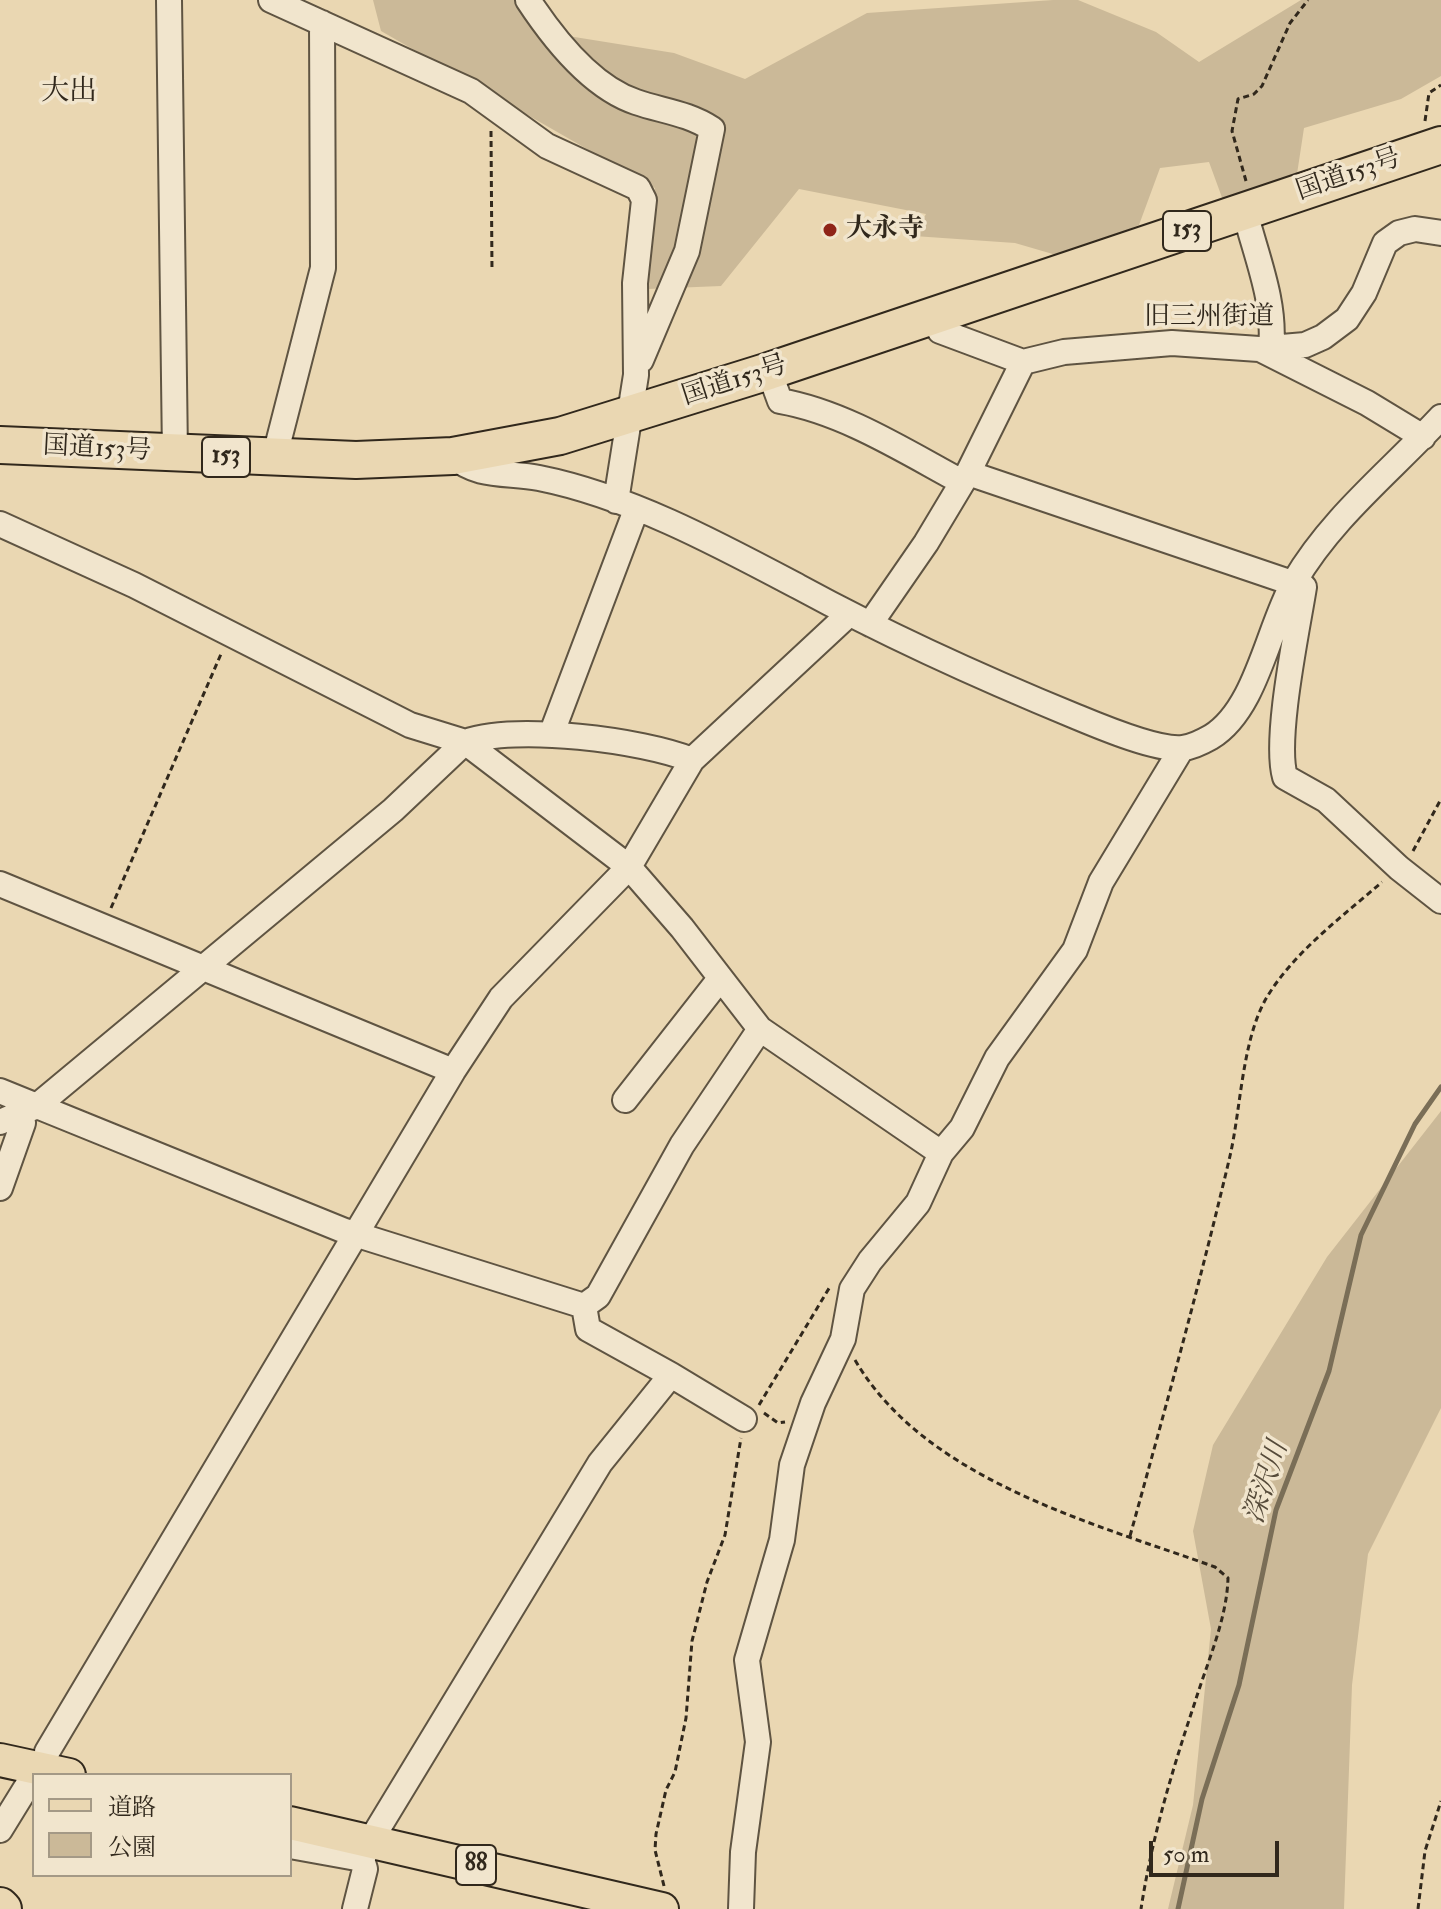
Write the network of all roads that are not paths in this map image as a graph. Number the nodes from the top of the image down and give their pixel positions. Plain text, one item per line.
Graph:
1 (169, 0) edge
2 (271, 0) edge
3 (528, 0) edge
4 (322, 23) junction
5 (1434, 147) edge
6 (1244, 200) junction
7 (1441, 233) edge
8 (934, 317) junction
9 (1265, 348) junction
10 (1023, 362) junction
11 (769, 371) junction
12 (636, 375) junction
13 (664, 405) junction
14 (627, 417) junction
15 (1441, 417) edge
16 (1423, 437) junction
17 (0, 445) edge
18 (175, 454) junction
19 (453, 456) junction
20 (274, 459) junction
21 (965, 478) junction
22 (626, 506) junction
23 (0, 524) edge
24 (1294, 581) junction
25 (860, 619) junction
26 (551, 735) junction
27 (465, 742) junction
28 (1182, 748) junction
29 (692, 760) junction
30 (629, 867) junction
31 (0, 884) edge
32 (1441, 901) edge
33 (204, 969) junction
34 (719, 980) junction
35 (760, 1029) junction
36 (453, 1071) junction
37 (0, 1091) edge
38 (625, 1100) dead end
39 (20, 1114) edge
40 (941, 1153) junction
41 (0, 1188) edge
42 (359, 1234) junction
43 (584, 1306) junction
44 (671, 1375) junction
45 (744, 1419) road end
46 (0, 1760) edge
47 (58, 1764) edge
48 (22, 1791) edge
49 (292, 1824) edge
50 (0, 1830) edge
51 (292, 1846) edge
52 (366, 1850) junction
53 (664, 1902) edge
54 (355, 1909) edge
55 (741, 1909) edge

1 - 18 street
2 - 4 street
3 - 12 street
4 - 12 street
4 - 20 street
5 - 6 highway, 国道153号 / 153
6 - 8 highway, 国道153号 / 153
6 - 9 street
7 - 9 street, 旧三州街道
8 - 10 street
8 - 11 highway, 国道153号 / 153
9 - 10 street, 旧三州街道
9 - 16 street
10 - 21 street
11 - 13 highway, 国道153号 / 153
11 - 21 street
12 - 13 street
12 - 14 street
13 - 14 highway, 国道153号 / 153
14 - 19 highway, 国道153号 / 153
14 - 22 street
15 - 16 street
16 - 24 street
17 - 18 highway, 国道153号 / 153
18 - 20 highway, 国道153号 / 153
19 - 20 highway, 国道153号 / 153
19 - 22 street
21 - 24 street
21 - 25 street
22 - 25 street
22 - 26 street
23 - 27 street
24 - 28 street
24 - 32 street
25 - 28 street
25 - 29 street
26 - 27 street
26 - 29 street
27 - 30 street
27 - 33 street
28 - 40 street
29 - 30 street
30 - 34 street
30 - 36 street
31 - 33 street
33 - 36 street
33 - 39 street
34 - 35 street
34 - 38 street
35 - 40 street
35 - 43 street
36 - 42 street
37 - 39 street
39 - 41 street
39 - 42 street
40 - 55 street
42 - 43 street
42 - 47 street
43 - 44 street
44 - 45 street
44 - 52 street
46 - 47 main road
48 - 50 street
49 - 52 main road, 88
51 - 52 street
52 - 53 main road, 88
52 - 54 street

